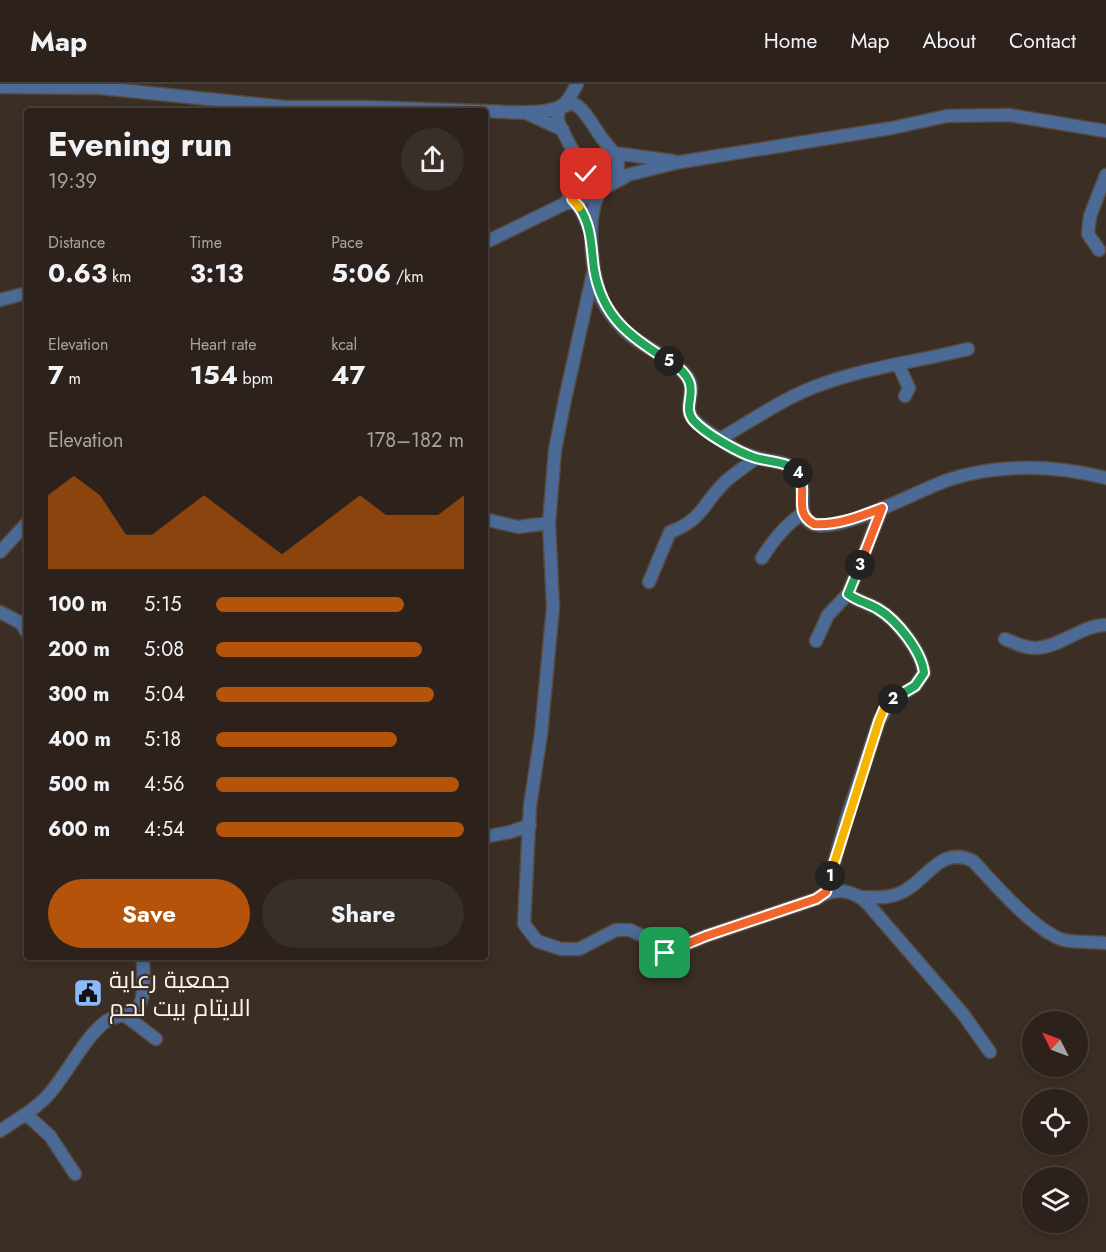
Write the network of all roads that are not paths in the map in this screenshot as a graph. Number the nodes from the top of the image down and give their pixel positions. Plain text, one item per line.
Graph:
1 (577, 84) edge
2 (6, 86) edge
3 (101, 86) edge
4 (564, 105) junction
5 (394, 108) edge
6 (488, 111) edge
7 (523, 112) junction
8 (585, 114) junction
9 (562, 129) junction
10 (1106, 130) edge
11 (612, 151) junction
12 (680, 162) junction
13 (583, 169) junction
14 (627, 176) junction
15 (1106, 176) edge
16 (611, 179) junction
17 (600, 190) junction
18 (570, 200) junction
19 (590, 231) junction
20 (488, 241) edge
21 (1099, 250) dead end
22 (594, 269) junction
23 (24, 294) edge
24 (0, 300) edge
25 (968, 349) dead end
26 (898, 364) junction
27 (905, 396) dead end
28 (720, 440) junction
29 (756, 458) junction
30 (1106, 478) edge
31 (882, 508) junction
32 (803, 513) junction
33 (488, 520) edge
34 (549, 523) junction
35 (24, 526) edge
36 (0, 552) edge
37 (762, 558) dead end
38 (649, 582) dead end
39 (848, 594) junction
40 (0, 612) edge
41 (24, 625) edge
42 (1106, 625) edge
43 (1005, 639) dead end
44 (816, 642) dead end
45 (530, 825) junction
46 (488, 836) edge
47 (826, 892) junction
48 (861, 897) junction
49 (1106, 943) edge
50 (143, 960) edge
51 (123, 1014) junction
52 (156, 1039) dead end
53 (990, 1052) dead end
54 (26, 1114) junction
55 (0, 1131) edge
56 (75, 1174) dead end

1 - 4 street
1 - 8 street
2 - 3 street
3 - 5 street
4 - 7 street
4 - 8 street
4 - 9 street
6 - 7 street
7 - 9 street
8 - 11 street
9 - 13 street
10 - 12 street
11 - 12 street
11 - 16 street
12 - 14 street
13 - 16 street
13 - 18 street
14 - 16 street
14 - 17 street
15 - 21 street
16 - 17 street
17 - 18 street
17 - 19 street
18 - 19 street
18 - 20 street
19 - 22 street
22 - 28 street
22 - 34 street
23 - 24 street
25 - 26 street
26 - 27 street
26 - 28 street
28 - 29 street
29 - 32 street
29 - 38 street
30 - 31 street
31 - 32 street
31 - 39 street
32 - 37 street
33 - 34 street
34 - 45 street
35 - 36 street
39 - 44 street
39 - 47 street
40 - 41 street
42 - 43 street
45 - 46 street
45 - 47 street
47 - 48 street
48 - 49 street
48 - 53 street
50 - 51 street
51 - 52 street
51 - 54 street
54 - 55 street
54 - 56 street

